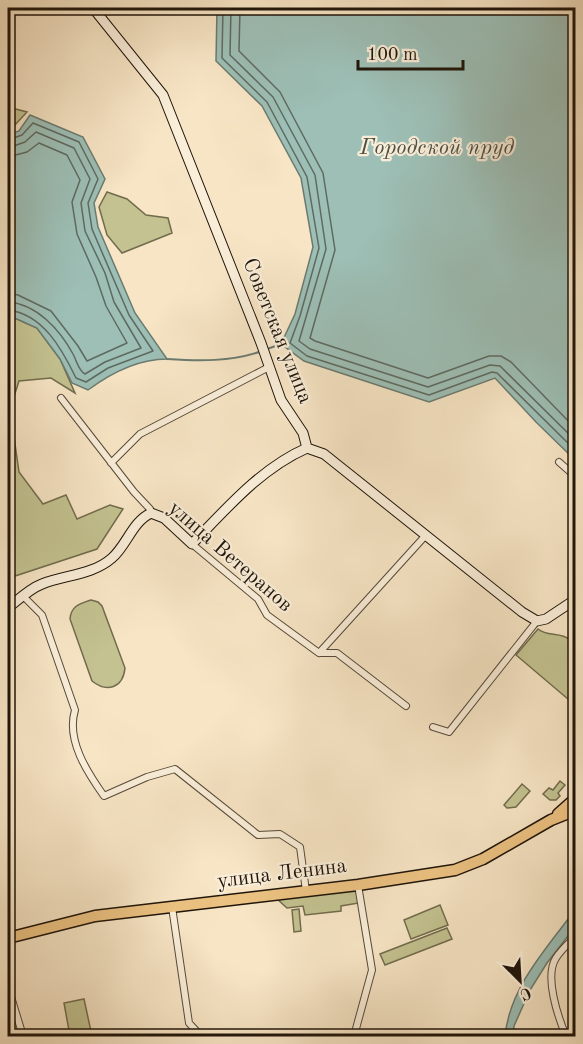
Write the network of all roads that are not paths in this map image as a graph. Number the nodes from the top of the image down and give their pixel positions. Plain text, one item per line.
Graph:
1 (93, 8) edge
2 (269, 367) junction
3 (61, 398) dead end
4 (307, 448) junction
5 (559, 462) dead end
6 (111, 463) junction
7 (576, 477) edge
8 (151, 513) junction
9 (426, 535) junction
10 (192, 544) junction
11 (23, 596) junction
12 (576, 599) edge
13 (8, 608) edge
14 (537, 621) junction
15 (319, 653) junction
16 (406, 706) dead end
17 (433, 727) dead end
18 (576, 798) edge
19 (576, 810) edge
20 (551, 820) junction
21 (358, 885) junction
22 (306, 891) junction
23 (172, 907) junction
24 (576, 936) edge
25 (8, 938) edge
26 (8, 987) edge
27 (23, 1036) edge
28 (201, 1036) edge
29 (354, 1036) edge
30 (566, 1036) edge

1 - 2 street, Советская улица
2 - 4 street, Советская улица
2 - 6 street
3 - 6 street, улица Ветеранов
4 - 9 street
4 - 10 street
5 - 7 street
6 - 8 street, улица Ветеранов
8 - 10 street, улица Ветеранов
8 - 11 street
9 - 14 street
9 - 15 street
10 - 15 street, улица Ветеранов
11 - 13 street
11 - 22 street
12 - 14 street
14 - 17 street
15 - 16 street, улица Ветеранов
18 - 20 main road
19 - 20 main road
20 - 21 main road, улица Ленина
21 - 22 main road, улица Ленина
21 - 29 street
22 - 23 main road, улица Ленина
23 - 25 main road, улица Ленина
23 - 28 street
24 - 30 street
26 - 27 street

